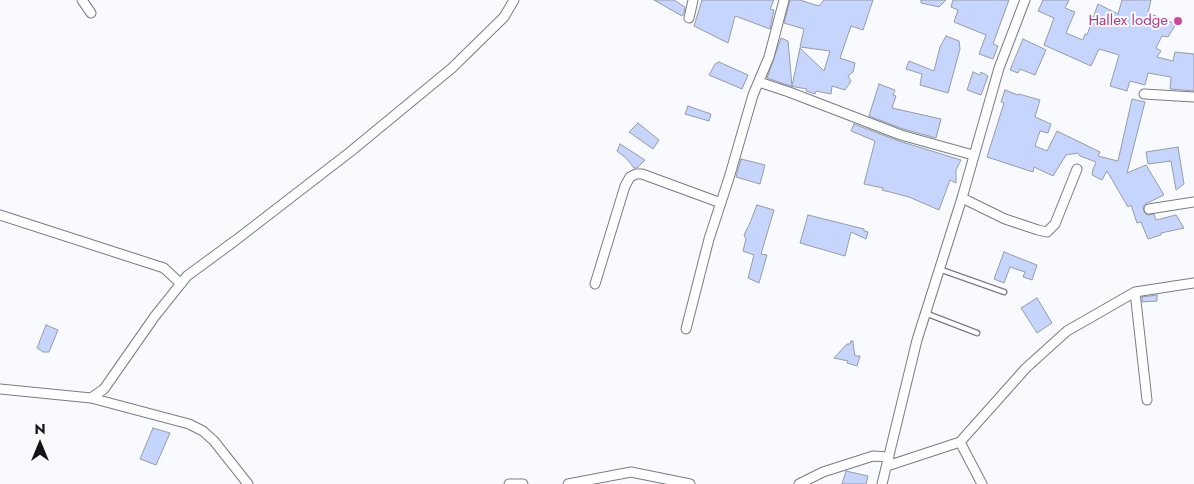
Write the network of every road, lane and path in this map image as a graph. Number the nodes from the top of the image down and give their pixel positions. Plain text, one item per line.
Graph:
1 (82, 0) edge
2 (514, 0) edge
3 (693, 0) edge
4 (784, 0) edge
5 (1026, 0) edge
6 (91, 13) dead end
7 (689, 18) dead end
8 (758, 82) junction
9 (1144, 94) dead end
10 (1194, 97) edge
11 (973, 155) junction
12 (1077, 169) dead end
13 (962, 198) junction
14 (1194, 202) edge
15 (721, 203) junction
16 (1149, 210) dead end
17 (0, 215) edge
18 (939, 269) junction
19 (1194, 283) edge
20 (181, 284) junction
21 (595, 284) dead end
22 (1004, 292) dead end
23 (1136, 292) junction
24 (925, 313) junction
25 (686, 329) dead end
26 (977, 333) dead end
27 (0, 390) edge
28 (91, 398) junction
29 (1147, 400) dead end
30 (960, 442) junction
31 (888, 462) junction
32 (248, 484) edge
33 (509, 484) edge
34 (523, 484) edge
35 (568, 484) edge
36 (690, 484) edge
37 (799, 484) edge
38 (882, 484) edge
39 (982, 484) edge

1 - 6 street
2 - 20 street
3 - 7 street
4 - 8 street
5 - 11 street
8 - 11 street
8 - 15 street
9 - 10 street
11 - 13 street
12 - 13 street
13 - 18 street
14 - 16 street
15 - 21 street
15 - 25 street
17 - 20 street
18 - 22 lane
18 - 24 street
19 - 23 street
20 - 28 street
23 - 29 street
23 - 30 street
24 - 26 lane
24 - 31 street
27 - 28 street
28 - 32 street
30 - 31 street
30 - 39 street
31 - 37 street
31 - 38 street
33 - 34 street
35 - 36 street

